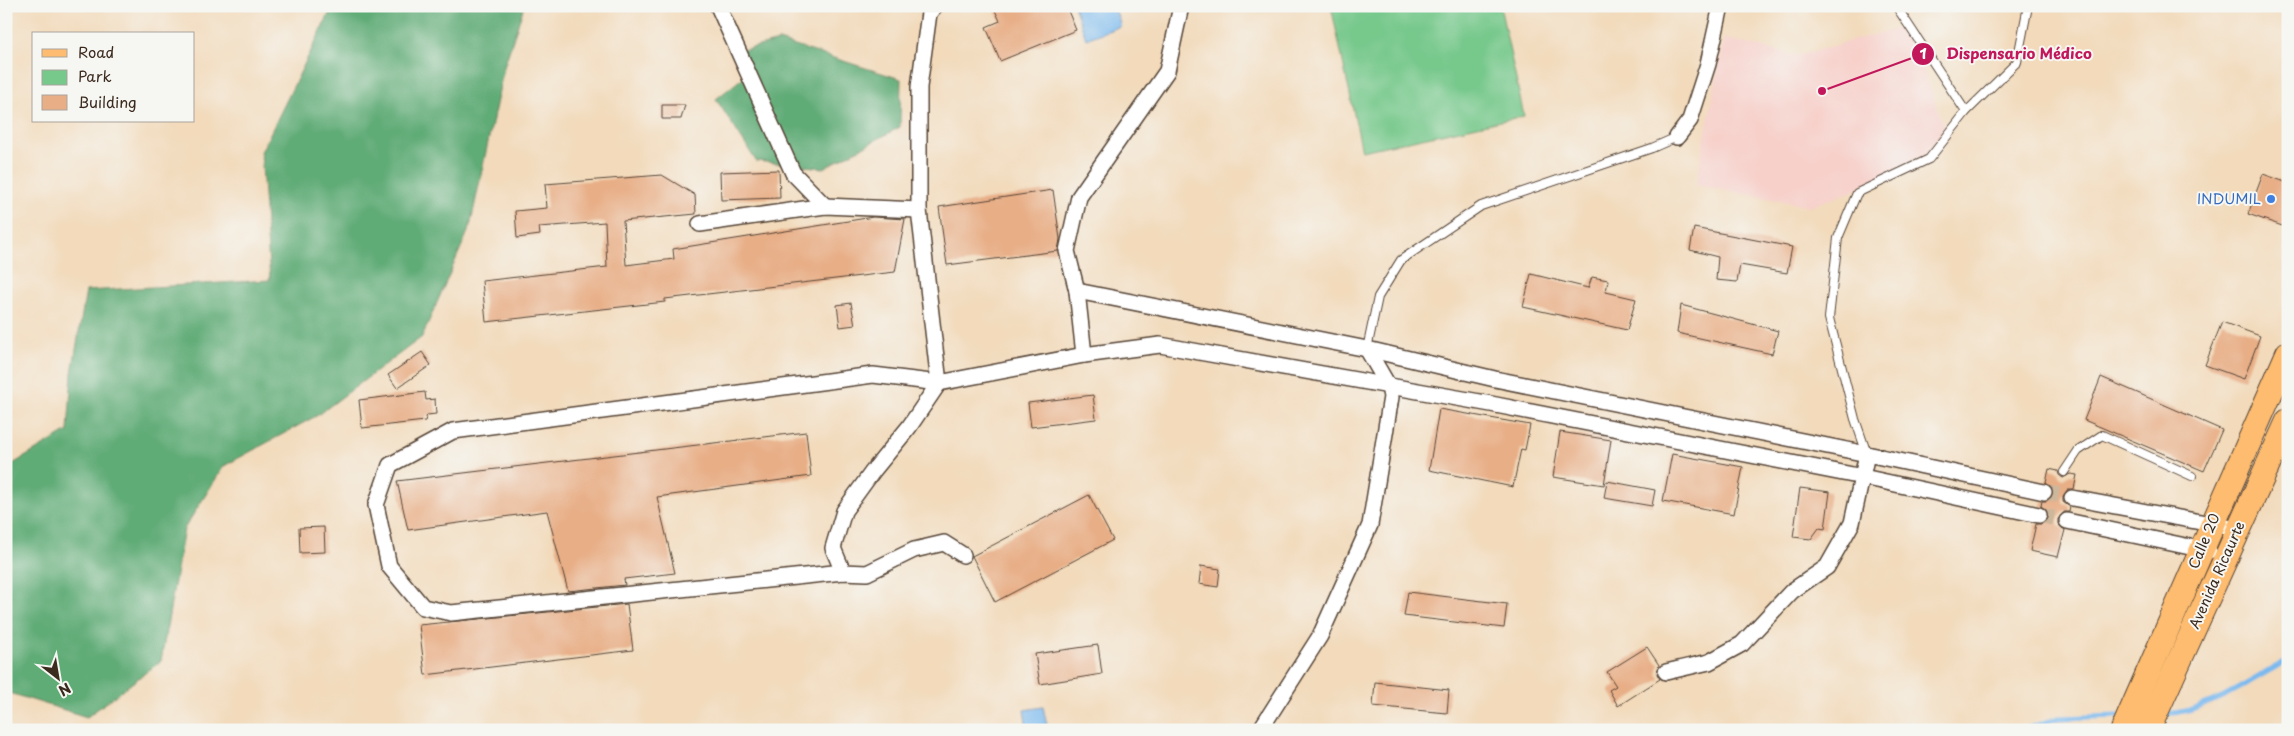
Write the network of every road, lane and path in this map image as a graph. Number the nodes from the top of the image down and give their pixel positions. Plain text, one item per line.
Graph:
1 (718, 6) edge
2 (935, 6) edge
3 (1181, 6) edge
4 (1721, 6) edge
5 (1896, 6) edge
6 (2028, 6) edge
7 (1966, 112) junction
8 (1677, 137) joint
9 (825, 206) junction
10 (919, 210) junction
11 (700, 224) dead end
12 (1077, 291) junction
13 (1366, 349) junction
14 (2288, 352) edge
15 (1084, 355) junction
16 (1495, 379) junction
17 (939, 383) junction
18 (1388, 387) junction
19 (1491, 404) junction
20 (2288, 421) edge
21 (1868, 454) junction
22 (2064, 472) dead end
23 (2192, 476) dead end
24 (1863, 477) junction
25 (2044, 492) tunnel mouth
26 (2132, 510) junction
27 (2038, 515) tunnel mouth
28 (2211, 525) junction
29 (2238, 529) junction
30 (2126, 533) junction
31 (2201, 549) junction
32 (963, 554) dead end
33 (2226, 555) junction
34 (842, 572) junction
35 (1666, 672) dead end
36 (1260, 730) edge
37 (2122, 730) edge
38 (2148, 730) edge

1 - 9 street
2 - 10 street
3 - 12 street
4 - 8 street
5 - 7 lane
6 - 7 lane
7 - 21 lane
8 - 13 lane
9 - 10 street
9 - 11 street
10 - 17 street
12 - 13 street
12 - 15 street
13 - 16 street
13 - 18 street
14 - 28 main road, Calle 20
15 - 17 street
15 - 18 street
16 - 19 street
16 - 21 street
17 - 34 street
17 - 34 street
18 - 19 street
18 - 36 street
19 - 24 street
20 - 29 main road, Avenida Ricaurte
21 - 24 street
21 - 25 street
22 - 23 lane
24 - 27 street
24 - 35 street
26 - 28 street
26 - 30 street
26 - 30 street
28 - 29 street
28 - 31 main road, Calle 20
29 - 33 main road, Avenida Ricaurte
30 - 31 street
31 - 33 street
31 - 37 main road, Calle 20
32 - 34 street
33 - 38 main road, Avenida Ricaurte

